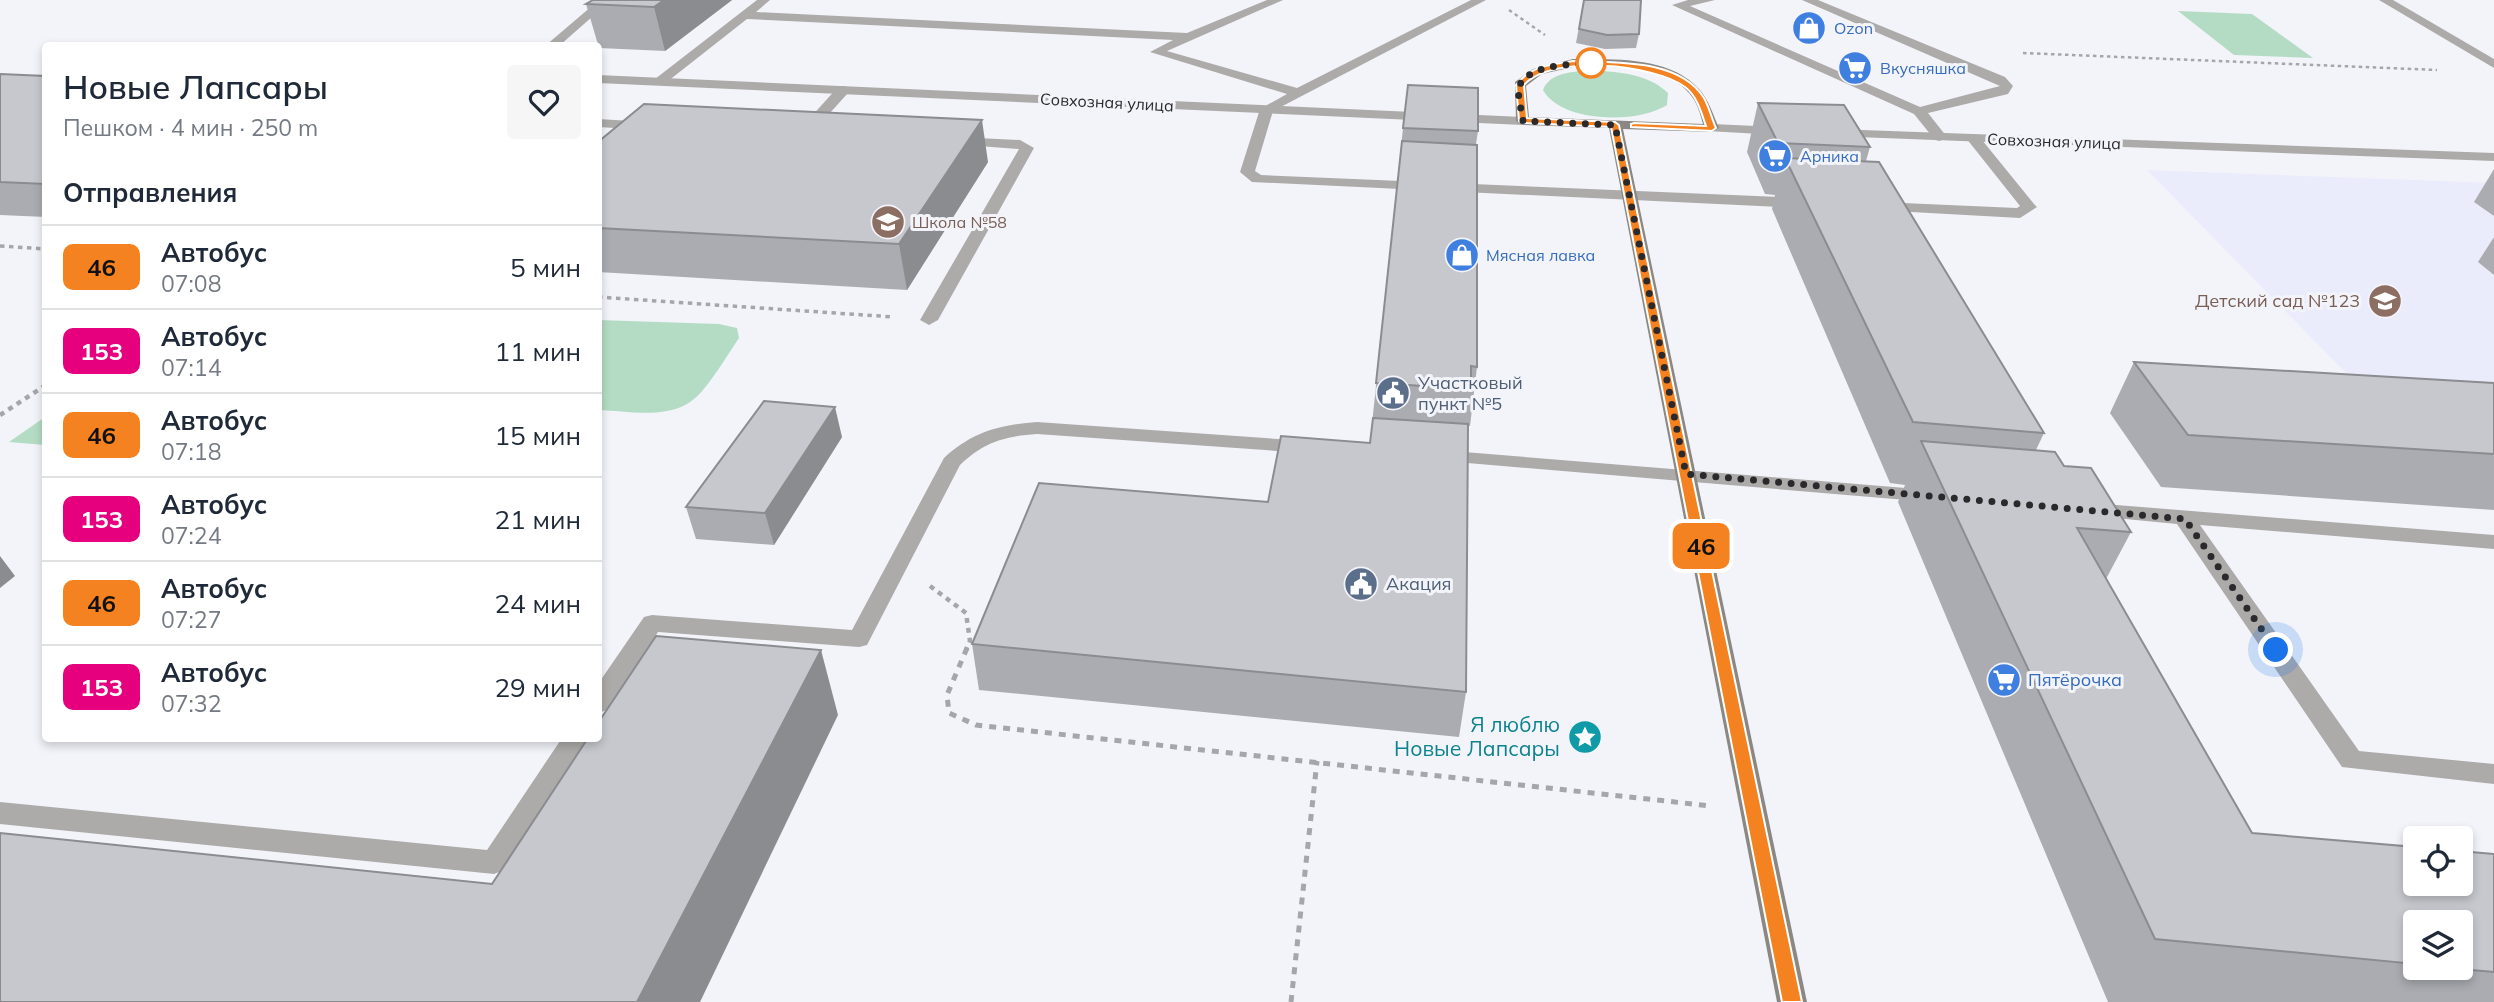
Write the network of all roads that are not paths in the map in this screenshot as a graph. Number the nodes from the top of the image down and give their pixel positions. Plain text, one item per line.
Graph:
1 (764, 0) edge
2 (1277, 0) edge
3 (1480, 0) edge
4 (1709, 0) edge
5 (1808, 0) edge
6 (2385, 0) edge
7 (602, 1) edge
8 (744, 15) junction
9 (1188, 37) junction
10 (556, 42) edge
11 (2494, 64) edge
12 (602, 79) edge
13 (659, 82) junction
14 (843, 90) junction
15 (1299, 93) junction
16 (1267, 109) junction
17 (1919, 111) junction
18 (1523, 121) junction
19 (602, 123) edge
20 (1615, 125) junction
21 (666, 127) edge
22 (1712, 128) junction
23 (1792, 131) edge
24 (1819, 132) edge
25 (804, 134) edge
26 (1940, 137) junction
27 (1973, 138) junction
28 (939, 140) edge
29 (2494, 157) edge
30 (1630, 196) junction
31 (1825, 204) edge
32 (1867, 206) edge
33 (929, 320) road end
34 (1325, 448) edge
35 (1422, 455) edge
36 (1686, 474) junction
37 (1949, 498) edge
38 (2074, 509) edge
39 (2185, 519) junction
40 (2494, 542) edge
41 (602, 698) edge
42 (573, 742) edge
43 (2494, 774) edge
44 (0, 813) edge
45 (1798, 1001) edge

1 - 8 street
2 - 9 street
3 - 15 street
4 - 17 street
5 - 17 street
6 - 11 street
7 - 10 street
8 - 9 street
8 - 13 street
9 - 15 street
12 - 13 street, Совхозная улица
13 - 14 street, Совхозная улица
14 - 16 street, Совхозная улица
14 - 25 street
15 - 16 street
16 - 18 street, Совхозная улица
16 - 30 street
17 - 26 street
18 - 20 street, Совхозная улица
18 - 22 street
19 - 21 street
20 - 22 street, Совхозная улица
20 - 30 street
22 - 23 street, Совхозная улица
24 - 26 street, Совхозная улица
26 - 27 street, Совхозная улица
27 - 29 street, Совхозная улица
27 - 32 street
28 - 33 street
30 - 31 street
30 - 36 street
34 - 41 street
35 - 36 street
36 - 37 street
36 - 45 street
38 - 39 street
39 - 40 street
39 - 43 street
42 - 44 street

